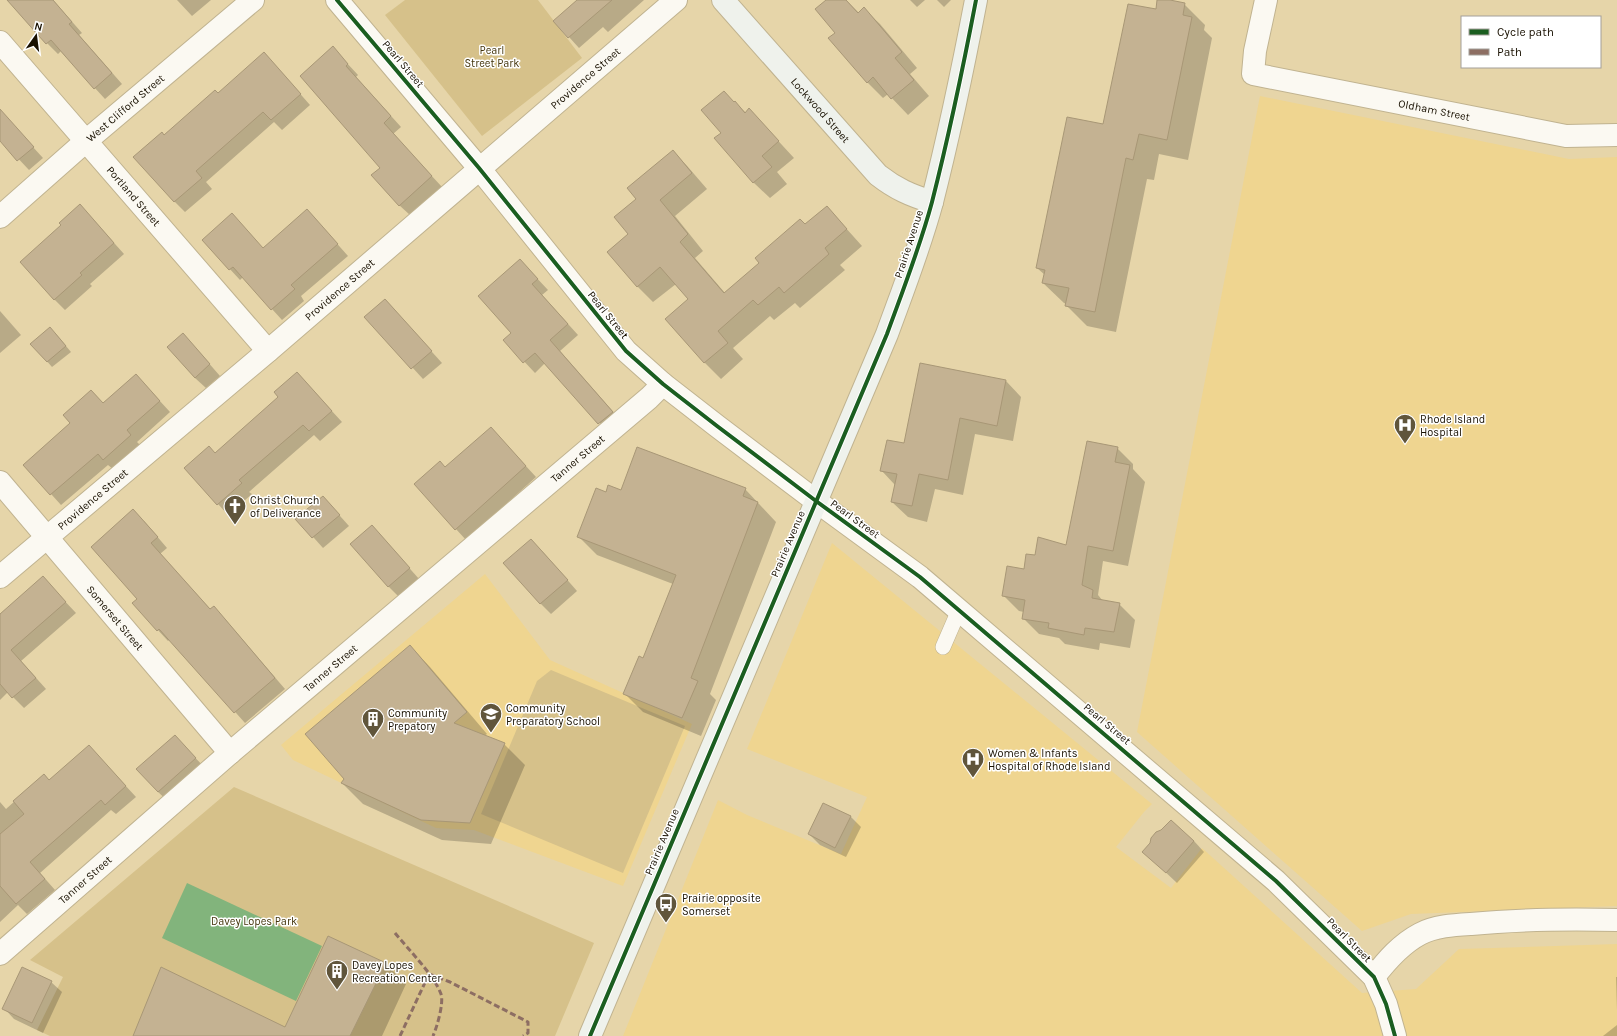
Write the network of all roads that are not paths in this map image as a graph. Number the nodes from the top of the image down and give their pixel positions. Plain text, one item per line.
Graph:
1 (253, 0) edge
2 (337, 0) edge
3 (676, 0) edge
4 (723, 0) edge
5 (976, 0) edge
6 (1266, 0) edge
7 (0, 42) edge
8 (1617, 135) edge
9 (86, 141) junction
10 (479, 168) junction
11 (932, 202) junction
12 (0, 217) edge
13 (268, 351) junction
14 (663, 384) junction
15 (0, 482) edge
16 (816, 501) junction
17 (47, 537) junction
18 (0, 577) edge
19 (959, 610) junction
20 (943, 647) dead end
21 (230, 753) junction
22 (1617, 920) edge
23 (0, 954) edge
24 (1374, 977) junction
25 (590, 1036) edge
26 (1395, 1036) edge

1 - 9 street, West Clifford Street
2 - 10 street, Pearl Street
3 - 10 street, Providence Street
4 - 11 street, Lockwood Street
5 - 11 street, Prairie Avenue
6 - 8 street, Oldham Street
7 - 9 street, Portland Street
9 - 12 street, West Clifford Street
9 - 13 street, Portland Street
10 - 13 street, Providence Street
10 - 14 street, Pearl Street
11 - 16 street, Prairie Avenue
13 - 17 street, Providence Street
14 - 16 street, Pearl Street
14 - 21 street, Tanner Street
15 - 17 street, Somerset Street
16 - 19 street, Pearl Street
16 - 25 street, Prairie Avenue
17 - 18 street, Providence Street
17 - 21 street, Somerset Street
19 - 20 lane
19 - 24 street, Pearl Street
21 - 23 street, Tanner Street
22 - 24 street, Pearl Street
24 - 26 street

